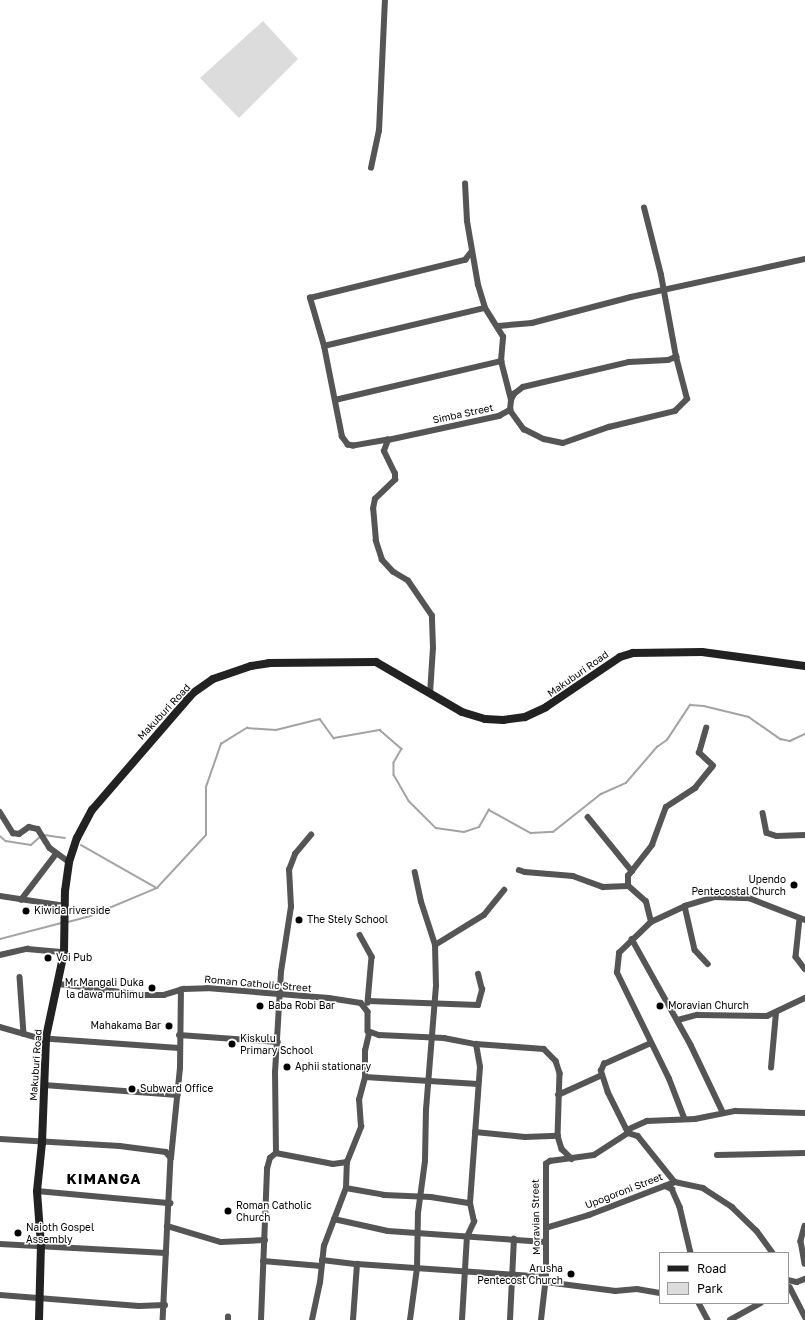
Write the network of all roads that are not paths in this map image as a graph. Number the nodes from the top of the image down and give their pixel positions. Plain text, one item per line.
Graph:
1 (385, 0) edge
2 (371, 168) dead end
3 (465, 184) dead end
4 (644, 208) dead end
5 (472, 249) junction
6 (805, 259) edge
7 (663, 290) junction
8 (485, 308) junction
9 (498, 326) junction
10 (324, 346) junction
11 (676, 357) junction
12 (501, 361) junction
13 (335, 400) junction
14 (511, 400) junction
15 (510, 410) junction
16 (388, 440) junction
17 (805, 666) edge
18 (430, 694) junction
19 (706, 728) dead end
20 (0, 812) edge
21 (763, 813) dead end
22 (588, 817) dead end
23 (311, 835) dead end
24 (805, 835) edge
25 (56, 854) junction
26 (69, 862) junction
27 (519, 870) dead end
28 (632, 870) junction
29 (415, 873) dead end
30 (628, 886) junction
31 (504, 890) dead end
32 (0, 896) edge
33 (21, 900) junction
34 (65, 906) junction
35 (685, 906) junction
36 (802, 919) edge
37 (651, 922) junction
38 (360, 935) dead end
39 (632, 939) junction
40 (434, 945) junction
41 (64, 952) junction
42 (0, 955) edge
43 (708, 964) dead end
44 (805, 969) edge
45 (478, 974) dead end
46 (20, 977) dead end
47 (59, 984) junction
48 (182, 990) junction
49 (280, 996) junction
50 (805, 998) edge
51 (368, 1001) junction
52 (434, 1001) junction
53 (368, 1012) junction
54 (776, 1013) junction
55 (678, 1020) junction
56 (0, 1027) edge
57 (369, 1033) junction
58 (24, 1034) junction
59 (179, 1035) junction
60 (46, 1037) junction
61 (433, 1039) junction
62 (278, 1042) junction
63 (651, 1043) junction
64 (476, 1044) junction
65 (179, 1048) junction
66 (772, 1068) dead end
67 (602, 1075) junction
68 (365, 1077) junction
69 (429, 1080) junction
70 (478, 1084) junction
71 (44, 1085) junction
72 (178, 1095) junction
73 (558, 1095) junction
74 (723, 1112) junction
75 (805, 1113) edge
76 (684, 1118) junction
77 (475, 1132) junction
78 (628, 1132) junction
79 (558, 1136) junction
80 (0, 1139) edge
81 (42, 1143) junction
82 (276, 1153) junction
83 (805, 1153) edge
84 (717, 1155) dead end
85 (171, 1158) junction
86 (572, 1159) junction
87 (347, 1162) junction
88 (675, 1182) junction
89 (665, 1186) junction
90 (346, 1188) junction
91 (37, 1191) junction
92 (420, 1197) junction
93 (170, 1203) junction
94 (470, 1203) junction
95 (334, 1219) junction
96 (167, 1226) junction
97 (805, 1226) edge
98 (546, 1228) junction
99 (418, 1231) junction
100 (467, 1237) junction
101 (514, 1239) junction
102 (264, 1240) junction
103 (546, 1242) junction
104 (0, 1244) edge
105 (41, 1246) junction
106 (691, 1252) edge
107 (772, 1252) edge
108 (166, 1253) junction
109 (322, 1260) junction
110 (263, 1261) junction
111 (357, 1264) junction
112 (805, 1264) edge
113 (321, 1266) junction
114 (417, 1268) junction
115 (465, 1271) junction
116 (511, 1275) junction
117 (546, 1279) junction
118 (805, 1279) edge
119 (789, 1280) edge
120 (797, 1282) junction
121 (789, 1288) edge
122 (659, 1293) edge
123 (0, 1295) edge
124 (41, 1297) junction
125 (700, 1304) edge
126 (759, 1304) edge
127 (164, 1305) junction
128 (805, 1317) edge
129 (39, 1320) edge
130 (163, 1320) edge
131 (261, 1320) edge
132 (312, 1320) edge
133 (353, 1320) edge
134 (410, 1320) edge
135 (462, 1320) edge
136 (510, 1320) edge
137 (541, 1320) edge
138 (708, 1320) edge
139 (730, 1320) edge

1 - 2 street
3 - 5 street
4 - 7 street
5 - 8 street
5 - 10 street
6 - 7 street
7 - 9 street
7 - 11 street
8 - 9 street
8 - 10 street
9 - 12 street
10 - 13 street
11 - 14 street
11 - 15 street
12 - 13 street
12 - 14 street
13 - 16 street, Simba Street
14 - 15 street
15 - 16 street, Simba Street
16 - 18 street
17 - 18 street, Makuburi Road
18 - 26 street, Makuburi Road
19 - 28 street
20 - 25 street
21 - 24 street
22 - 28 street
23 - 49 street
25 - 26 street
25 - 33 street
26 - 34 street, Makuburi Road
27 - 30 street
28 - 30 street
29 - 40 street
30 - 37 street
31 - 40 street
32 - 33 street
33 - 34 street
34 - 41 street, Makuburi Road
35 - 36 street
35 - 37 street
35 - 43 street
36 - 44 street
37 - 39 street
38 - 51 street
39 - 55 street
39 - 63 street
40 - 52 street
41 - 42 street
41 - 47 street, Makuburi Road
45 - 52 street
46 - 58 street
47 - 48 street, Roman Catholic Street
47 - 60 street, Makuburi Road
48 - 49 street, Roman Catholic Street
48 - 59 street
49 - 53 street, Roman Catholic Street
49 - 62 street
50 - 54 street
51 - 52 street
51 - 53 street
52 - 61 street
53 - 57 street
54 - 55 street
54 - 66 street
55 - 74 street
56 - 58 street
57 - 61 street
57 - 68 street
58 - 60 street
59 - 62 street
59 - 65 street
60 - 65 street
60 - 71 street, Makuburi Road
61 - 64 street
61 - 69 street
62 - 82 street
63 - 67 street
63 - 76 street
64 - 70 street
64 - 73 street
65 - 72 street
67 - 73 street
67 - 78 street
68 - 69 street
68 - 87 street
69 - 70 street
69 - 92 street
70 - 77 street
71 - 72 street
71 - 81 street, Makuburi Road
72 - 85 street
73 - 79 street
74 - 75 street
74 - 76 street
76 - 78 street
77 - 79 street
77 - 94 street
78 - 86 street
78 - 88 street, Upogoroni Street
79 - 86 street
80 - 81 street
81 - 85 street
81 - 91 street, Makuburi Road
82 - 87 street
82 - 102 street
83 - 84 street
85 - 93 street
86 - 98 street, Moravian Street
87 - 90 street
88 - 89 street, Upogoroni Street
88 - 107 street
89 - 98 street, Upogoroni Street
89 - 106 street
90 - 92 street
90 - 95 street
91 - 93 street
91 - 105 street, Makuburi Road
92 - 94 street
92 - 99 street
93 - 96 street
94 - 100 street
95 - 99 street
95 - 109 street
96 - 102 street
96 - 108 street
97 - 112 street
98 - 103 street, Moravian Street
99 - 100 street
99 - 114 street
100 - 101 street
100 - 115 street
101 - 103 street
101 - 116 street
102 - 110 street
103 - 117 street, Moravian Street
104 - 105 street
105 - 108 street
105 - 124 street, Makuburi Road
108 - 127 street
109 - 111 street
109 - 113 street
110 - 113 street
110 - 131 street
111 - 114 street
111 - 133 street
113 - 132 street
114 - 115 street
114 - 134 street
115 - 116 street
115 - 135 street
116 - 117 street
116 - 136 street
117 - 122 street
117 - 137 street, Moravian Street
118 - 120 street
119 - 120 street
120 - 121 street
121 - 128 street
123 - 124 street
124 - 127 street
124 - 129 street, Makuburi Road
125 - 138 street
126 - 139 street
127 - 130 street

